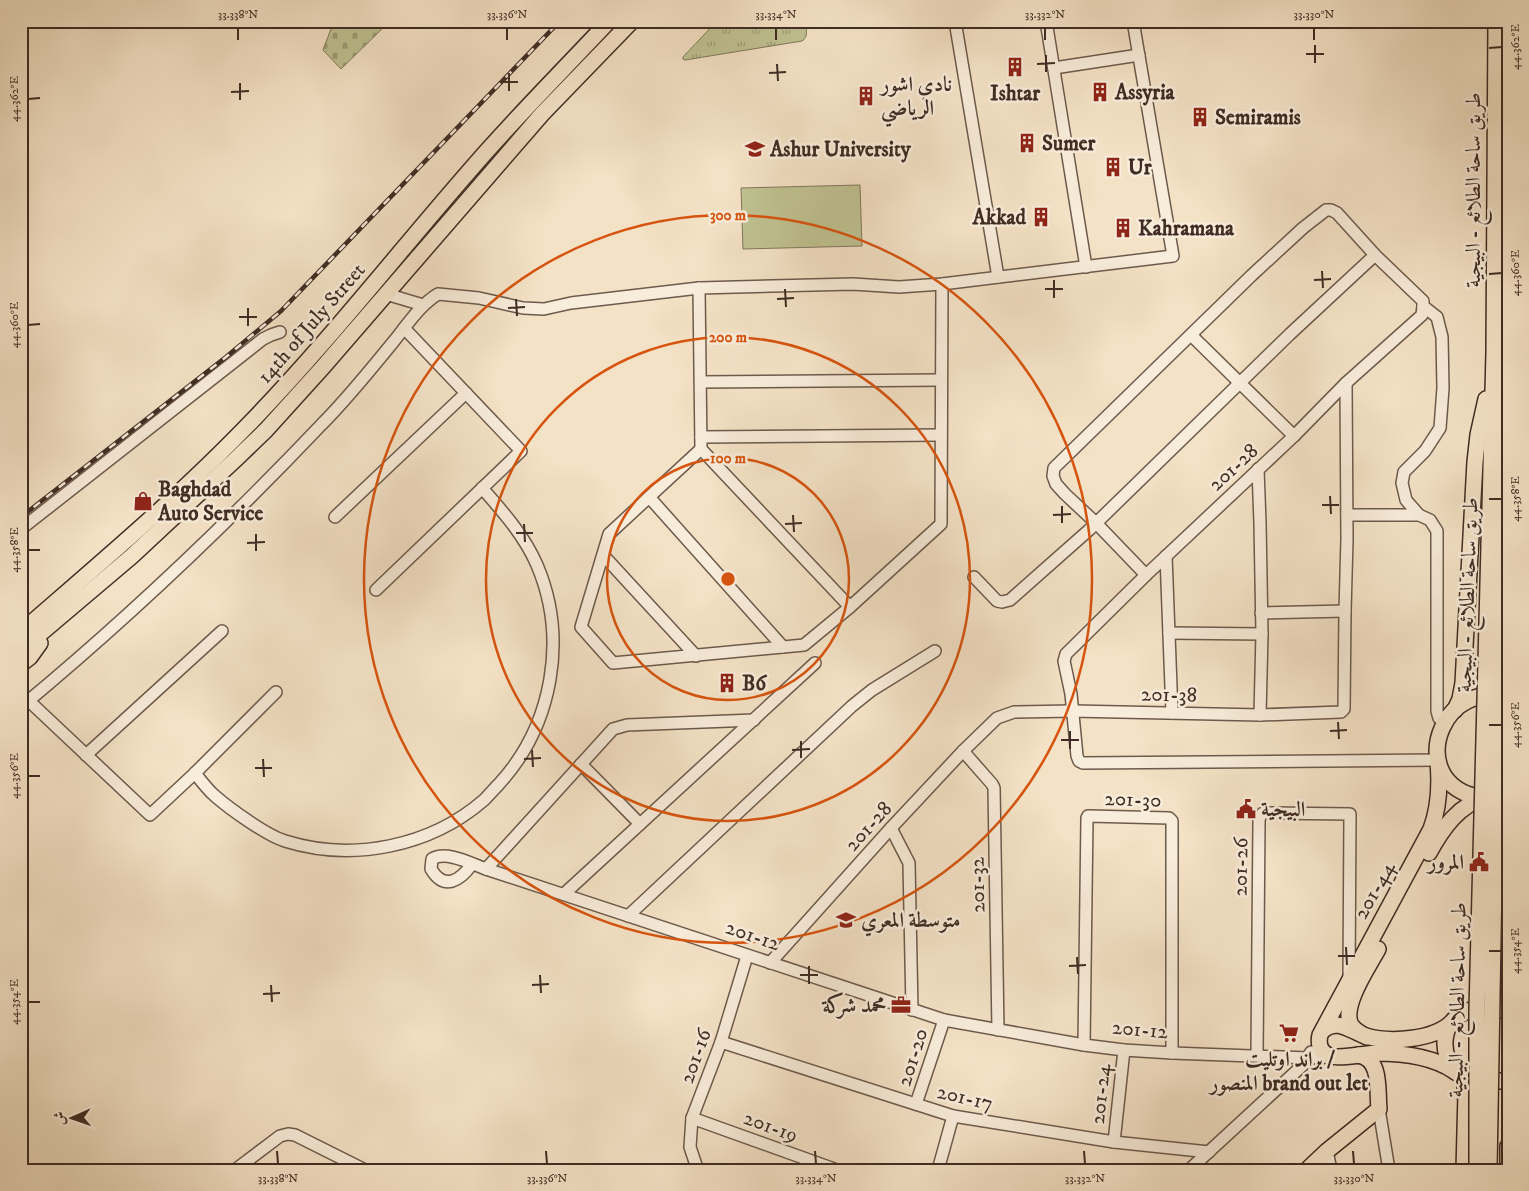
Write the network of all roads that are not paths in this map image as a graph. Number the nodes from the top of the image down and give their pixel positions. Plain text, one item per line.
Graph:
1 (608, 21) edge
2 (632, 21) edge
3 (955, 21) edge
4 (1046, 21) edge
5 (1133, 21) edge
6 (1496, 21) edge
7 (1508, 42) edge
8 (1139, 55) junction
9 (1054, 68) junction
10 (1375, 255) junction
11 (1086, 267) junction
12 (998, 277) junction
13 (942, 284) junction
14 (699, 288) junction
15 (386, 294) junction
16 (423, 305) junction
17 (1423, 306) junction
18 (404, 328) junction
19 (280, 332) dead end
20 (1191, 335) junction
21 (1494, 353) junction
22 (941, 380) junction
23 (701, 382) junction
24 (1346, 382) junction
25 (1240, 383) junction
26 (466, 393) junction
27 (941, 435) junction
28 (1294, 436) junction
29 (701, 437) junction
30 (1504, 445) junction
31 (702, 449) junction
32 (1258, 470) junction
33 (1508, 483) edge
34 (482, 488) junction
35 (649, 497) junction
36 (1347, 515) junction
37 (1419, 515) junction
38 (335, 517) dead end
39 (1096, 523) junction
40 (21, 529) edge
41 (1496, 545) junction
42 (603, 556) junction
43 (1166, 556) junction
44 (1146, 575) junction
45 (974, 577) dead end
46 (376, 590) dead end
47 (850, 607) junction
48 (1345, 611) junction
49 (1261, 613) junction
50 (41, 624) junction
51 (222, 631) dead end
52 (1169, 632) junction
53 (1262, 634) junction
54 (24, 636) edge
55 (783, 647) junction
56 (935, 650) dead end
57 (696, 656) junction
58 (815, 663) dead end
59 (21, 664) edge
60 (1508, 665) edge
61 (276, 692) dead end
62 (1488, 696) junction
63 (1508, 701) edge
64 (25, 704) edge
65 (1454, 710) junction
66 (1073, 712) junction
67 (1172, 713) junction
68 (1260, 714) junction
69 (998, 718) joint
70 (754, 720) junction
71 (1445, 722) junction
72 (963, 751) junction
73 (86, 755) junction
74 (1438, 761) junction
75 (581, 764) junction
76 (194, 773) junction
77 (1508, 789) edge
78 (1487, 797) junction
79 (640, 824) junction
80 (890, 828) junction
81 (472, 864) dead end
82 (486, 869) junction
83 (564, 894) junction
84 (628, 916) junction
85 (747, 956) junction
86 (770, 963) junction
87 (1349, 981) junction
88 (912, 1010) junction
89 (1508, 1011) edge
90 (1457, 1018) junction
91 (944, 1020) junction
92 (998, 1030) junction
93 (1322, 1032) junction
94 (1367, 1036) junction
95 (721, 1042) junction
96 (1084, 1045) junction
97 (1124, 1050) junction
98 (1172, 1053) junction
99 (1257, 1055) junction
100 (1355, 1055) junction
101 (1402, 1055) junction
102 (1336, 1057) junction
103 (1308, 1058) junction
104 (1376, 1076) junction
105 (1461, 1076) junction
106 (1508, 1081) edge
107 (916, 1104) junction
108 (1379, 1109) junction
109 (953, 1116) junction
110 (692, 1118) junction
111 (1465, 1130) junction
112 (1114, 1142) junction
113 (1508, 1146) edge
114 (1327, 1151) junction
115 (1209, 1152) junction
116 (235, 1170) edge
117 (364, 1170) edge
118 (698, 1170) edge
119 (835, 1170) edge
120 (938, 1170) edge
121 (1188, 1170) edge
122 (1307, 1170) edge
123 (1331, 1170) edge
124 (1389, 1170) edge
125 (1464, 1170) edge
126 (1477, 1170) edge
127 (1489, 1170) edge
128 (1508, 1170) edge

1 - 50 main road, 14th of July Street
2 - 15 main road, 14th of July Street
3 - 12 street
4 - 9 street
5 - 8 street
6 - 21 main road, طريق ساحة الطلائع - البيجية
7 - 30 main road, طريق ساحة الطلائع - البيجية
8 - 9 street
8 - 11 street
9 - 11 street
10 - 17 street
10 - 20 street
10 - 25 street
11 - 12 street
12 - 13 street
13 - 14 street
13 - 22 street
14 - 16 street
14 - 23 street
15 - 16 street
15 - 50 main road, 14th of July Street
16 - 18 street
17 - 24 street, 201-28
17 - 37 street
18 - 26 street
18 - 64 street
19 - 40 street
20 - 25 street
20 - 39 street
21 - 41 main road, طريق ساحة الطلائع - البيجية
21 - 65 main road
22 - 23 street
22 - 27 street
23 - 29 street
24 - 28 street, 201-28
24 - 36 street
25 - 28 street
25 - 39 street
26 - 34 street
26 - 38 street
27 - 29 street
27 - 47 street
28 - 32 street, 201-28
29 - 31 street
30 - 33 main road
30 - 41 main road, طريق ساحة الطلائع - البيجية
31 - 35 street
31 - 47 street
32 - 43 street, 201-28
32 - 49 street
34 - 46 street
34 - 76 street
35 - 42 street
35 - 55 street
36 - 37 street
36 - 48 street
37 - 71 street
39 - 44 street
39 - 45 street
41 - 126 main road, طريق ساحة الطلائع - البيجية, bridge
41 - 127 main road, طريق ساحة الطلائع - البيجية, bridge
42 - 57 street
42 - 57 street
43 - 44 street, 201-28
43 - 52 street
44 - 66 street, 201-28
47 - 55 street
48 - 49 street
48 - 68 street, 201-38
49 - 53 street
50 - 54 main road, 14th of July Street
50 - 59 main road, 14th of July Street
51 - 73 street
52 - 53 street
52 - 67 street
53 - 68 street
55 - 57 street
56 - 84 street
58 - 70 street
60 - 62 street
61 - 76 street
62 - 63 main road
62 - 65 main road
64 - 73 street
65 - 71 main road, 201-44
66 - 67 street, 201-38
66 - 69 street, 201-38
66 - 74 street
67 - 68 street, 201-38
69 - 72 street, 201-28
70 - 75 street
70 - 79 street
71 - 74 main road, 201-44
72 - 80 street, 201-28
72 - 92 street, 201-32
73 - 76 street
74 - 78 main road
74 - 87 main road, 201-44
75 - 79 street
75 - 82 street
77 - 78 main road
78 - 94 main road
79 - 83 street
80 - 86 street, 201-28
80 - 88 street
81 - 82 street, 201-12
82 - 83 street, 201-12
83 - 84 street, 201-12
84 - 85 street, 201-12
85 - 86 street, 201-12
85 - 95 street, 201-16
86 - 88 street, 201-12
87 - 93 main road, 201-44
87 - 99 street, 201-26
88 - 91 street, 201-12
89 - 90 main road
90 - 94 main road
90 - 105 main road
91 - 92 street, 201-12
91 - 107 street, 201-20
92 - 96 street, 201-12
93 - 94 main road
93 - 102 main road
93 - 103 street
95 - 107 street, 201-17
95 - 110 street, 201-16
96 - 97 street, 201-12
96 - 98 street, 201-30
97 - 98 street, 201-12
97 - 112 street, 201-24
98 - 99 street, 201-12
99 - 103 street, 201-12
100 - 101 main road, 201-12
100 - 102 main road, 201-12
100 - 104 main road
101 - 104 main road
101 - 105 main road, 201-12
101 - 111 main road
102 - 103 street, 201-12
103 - 115 street
104 - 108 main road
105 - 106 main road, 201-12
105 - 111 main road
107 - 109 street, 201-17
108 - 114 main road
108 - 124 street
109 - 112 street, 201-17
109 - 120 street
110 - 118 street, 201-16
110 - 119 street, 201-19
111 - 125 main road
112 - 115 street, 201-17
113 - 128 main road
114 - 122 main road
114 - 123 street
115 - 121 street
116 - 117 street

